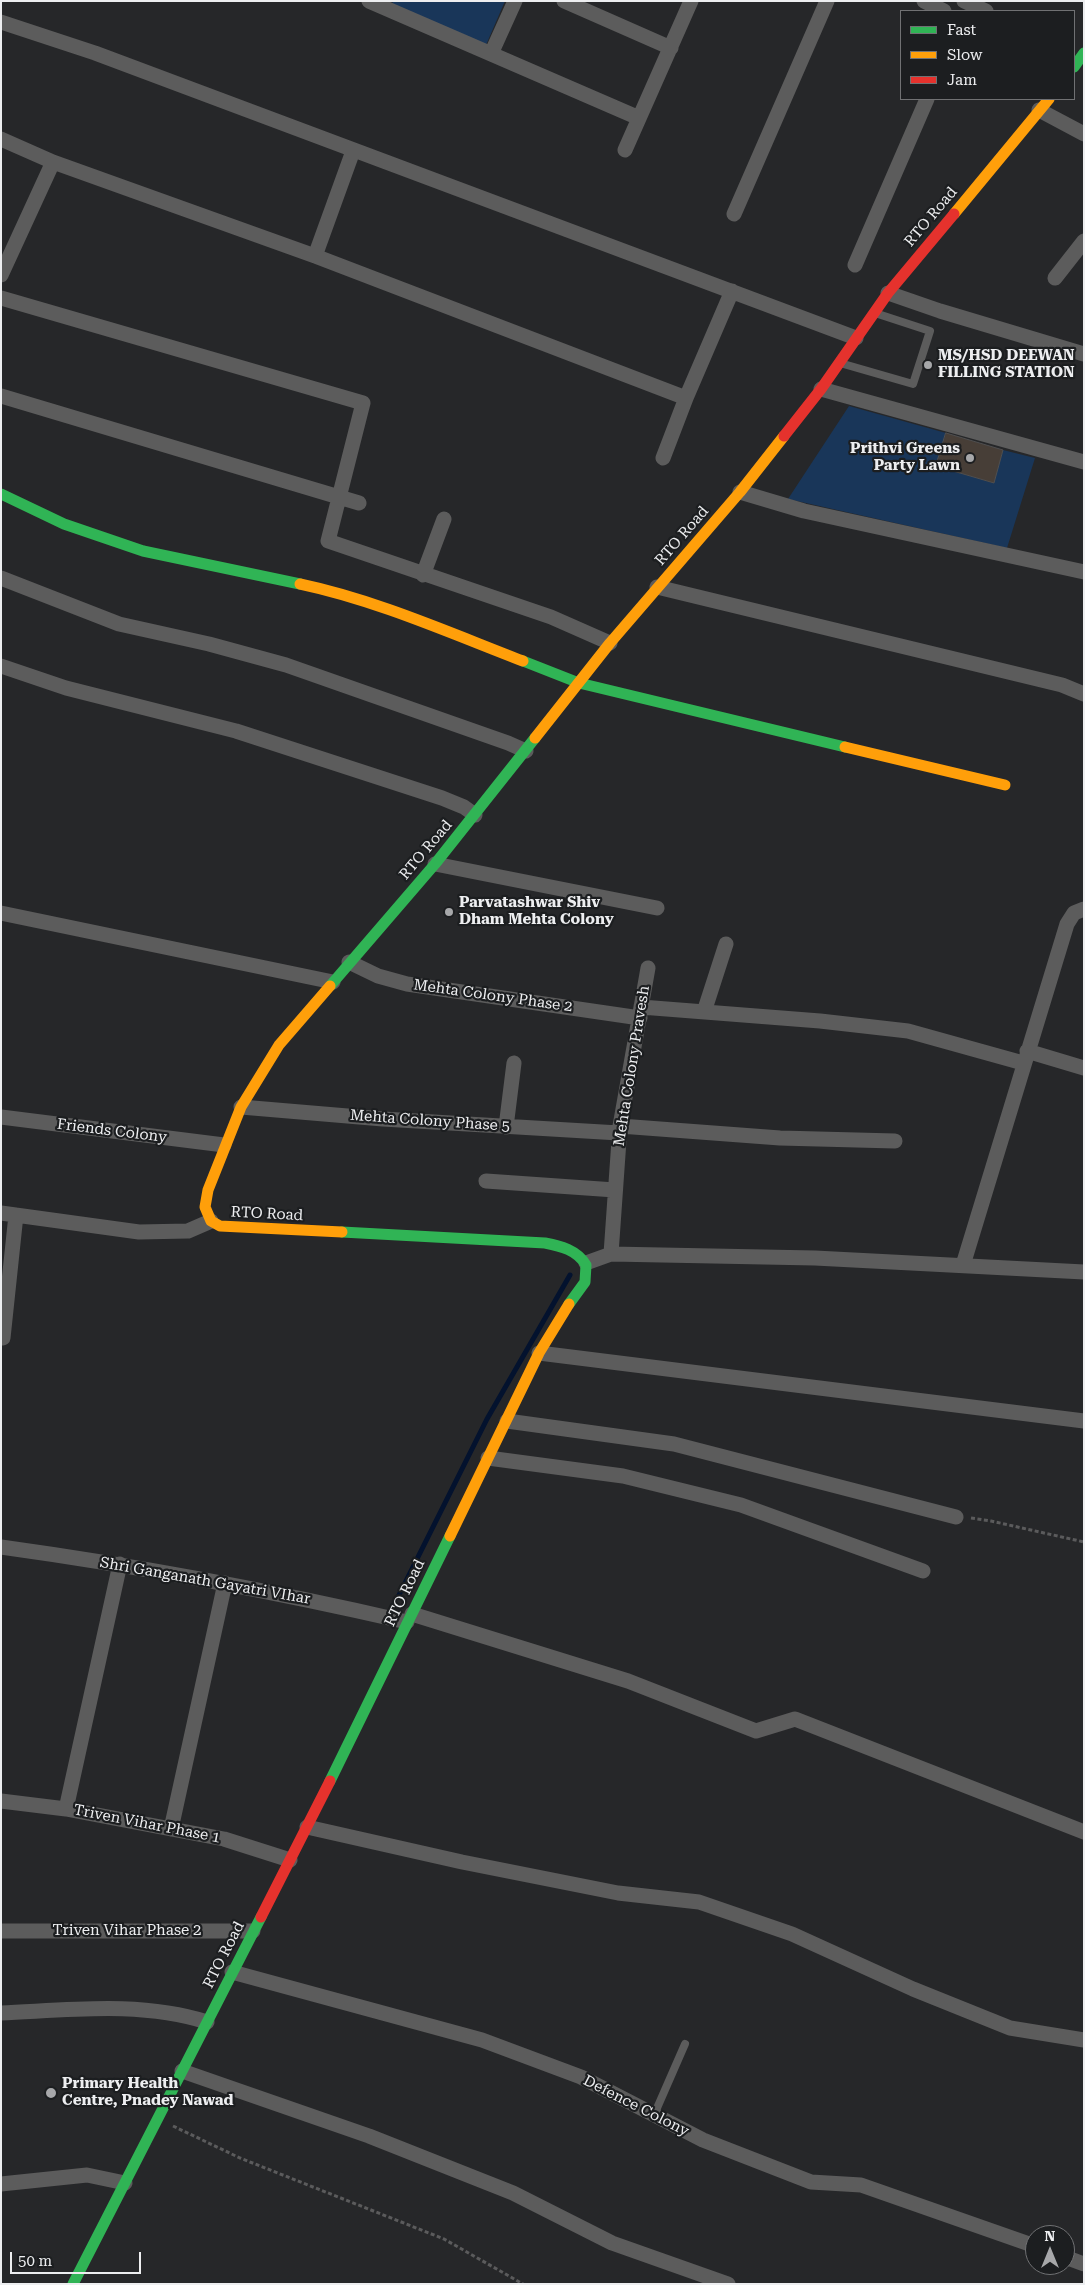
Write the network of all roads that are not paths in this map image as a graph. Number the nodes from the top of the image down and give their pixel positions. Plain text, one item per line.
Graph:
1 (515, 1) edge
2 (564, 1) edge
3 (691, 1) edge
4 (827, 1) edge
5 (924, 1) edge
6 (379, 3) edge
7 (967, 4) edge
8 (942, 10) edge
9 (983, 10) edge
10 (1, 22) edge
11 (671, 48) junction
12 (491, 54) junction
13 (927, 100) edge
14 (1044, 105) edge
15 (639, 118) junction
16 (1084, 134) edge
17 (1, 139) edge
18 (625, 150) dead end
19 (354, 151) junction
20 (53, 162) junction
21 (734, 214) dead end
22 (1084, 241) edge
23 (315, 256) junction
24 (855, 265) dead end
25 (1, 276) edge
26 (1055, 278) dead end
27 (732, 291) junction
28 (888, 293) junction
29 (1, 298) edge
30 (874, 312) junction
31 (856, 338) junction
32 (1084, 354) edge
33 (838, 363) junction
34 (821, 389) junction
35 (1, 396) edge
36 (686, 398) junction
37 (663, 458) dead end
38 (1084, 462) edge
39 (740, 492) junction
40 (1, 494) edge
41 (338, 496) junction
42 (359, 503) dead end
43 (444, 519) dead end
44 (1084, 572) edge
45 (423, 575) junction
46 (1, 578) edge
47 (657, 587) junction
48 (610, 643) junction
49 (1, 666) edge
50 (580, 682) junction
51 (1084, 694) edge
52 (526, 751) junction
53 (1005, 785) dead end
54 (475, 815) junction
55 (435, 864) junction
56 (657, 908) dead end
57 (1084, 909) edge
58 (1, 914) edge
59 (726, 944) dead end
60 (349, 962) junction
61 (648, 968) dead end
62 (333, 982) junction
63 (640, 1012) junction
64 (704, 1012) junction
65 (1025, 1057) junction
66 (514, 1063) dead end
67 (1084, 1068) edge
68 (241, 1107) junction
69 (1, 1117) edge
70 (506, 1127) junction
71 (619, 1129) junction
72 (895, 1141) dead end
73 (224, 1145) junction
74 (486, 1181) dead end
75 (615, 1190) junction
76 (9, 1214) edge
77 (211, 1221) junction
78 (611, 1254) junction
79 (586, 1264) junction
80 (963, 1265) junction
81 (1084, 1272) edge
82 (3, 1338) dead end
83 (539, 1353) junction
84 (507, 1421) junction
85 (1084, 1421) edge
86 (488, 1458) junction
87 (956, 1517) road end
88 (1, 1547) edge
89 (120, 1564) junction
90 (923, 1571) dead end
91 (225, 1583) junction
92 (410, 1618) junction
93 (1, 1801) edge
94 (66, 1809) junction
95 (307, 1827) junction
96 (171, 1829) junction
97 (1084, 1832) edge
98 (290, 1860) junction
99 (1, 1931) edge
100 (253, 1931) junction
101 (232, 1972) junction
102 (1, 2013) edge
103 (207, 2022) junction
104 (1084, 2040) edge
105 (685, 2044) dead end
106 (182, 2071) junction
107 (654, 2115) junction
108 (125, 2183) junction
109 (1, 2184) edge
110 (1025, 2242) edge
111 (73, 2284) edge
112 (728, 2284) edge

1 - 12 street
2 - 11 street
3 - 11 street
4 - 21 street
5 - 8 street
6 - 12 street
7 - 9 street
10 - 19 street
11 - 15 street
12 - 15 street
13 - 24 street
14 - 16 street
14 - 28 street, RTO Road
15 - 18 street
17 - 20 street
19 - 23 street
19 - 27 street
20 - 23 street
20 - 25 street
22 - 26 street
23 - 36 street
27 - 31 street
27 - 36 street
28 - 30 street, RTO Road
28 - 32 street
29 - 41 street
30 - 31 street, RTO Road
30 - 33 lane
31 - 33 street, RTO Road
33 - 34 street, RTO Road
34 - 38 street
34 - 39 street, RTO Road
35 - 41 street
36 - 37 street
39 - 44 street
39 - 47 street, RTO Road
40 - 50 street
41 - 42 street
41 - 45 street
43 - 45 street
45 - 48 street
46 - 52 street
47 - 48 street, RTO Road
47 - 51 street
48 - 50 street, RTO Road
49 - 54 street
50 - 52 street, RTO Road
50 - 53 street
52 - 54 street, RTO Road
54 - 55 street, RTO Road
55 - 56 street
55 - 60 street, RTO Road
57 - 65 street
58 - 62 street
59 - 64 street
60 - 62 street, RTO Road
60 - 63 street, Mehta Colony Phase 2
61 - 63 street, Mehta Colony Pravesh
62 - 68 street, RTO Road
63 - 64 street, Mehta Colony Phase 2
63 - 71 street, Mehta Colony Pravesh
64 - 65 street, Mehta Colony Phase 2
65 - 67 street, Mehta Colony Phase 2
65 - 80 street
66 - 70 street
68 - 70 street, Mehta Colony Phase 5
68 - 73 street, RTO Road
69 - 73 street, Friends Colony
70 - 71 street, Mehta Colony Phase 5
71 - 72 street, Mehta Colony Phase 5
71 - 75 street, Mehta Colony Pravesh
73 - 77 street, RTO Road
74 - 75 street
75 - 78 street, Mehta Colony Pravesh
76 - 77 street
76 - 82 street
77 - 79 street, RTO Road
78 - 79 street
78 - 80 street
79 - 83 street, RTO Road
80 - 81 street
83 - 84 street, RTO Road
83 - 85 street
84 - 86 street, RTO Road
84 - 87 street
86 - 90 street
86 - 92 street, RTO Road
88 - 89 street, Shri Ganganath Gayatri VIhar
89 - 91 street, Shri Ganganath Gayatri VIhar
89 - 94 street
91 - 92 street, Shri Ganganath Gayatri VIhar
91 - 96 street
92 - 95 street, RTO Road
92 - 97 street, Shri Ganganath Gayatri VIhar
93 - 94 street, Triven Vihar Phase 1
94 - 96 street, Triven Vihar Phase 1
95 - 98 street, RTO Road
95 - 104 street
96 - 98 street, Triven Vihar Phase 1
98 - 100 street, RTO Road
99 - 100 street, Triven Vihar Phase 2
100 - 101 street, RTO Road
101 - 103 street, RTO Road
101 - 107 street, Defence Colony
102 - 103 street
103 - 106 street, RTO Road
105 - 107 lane
106 - 108 street, RTO Road
106 - 112 street
107 - 110 street, Defence Colony
108 - 109 street
108 - 111 street, RTO Road

